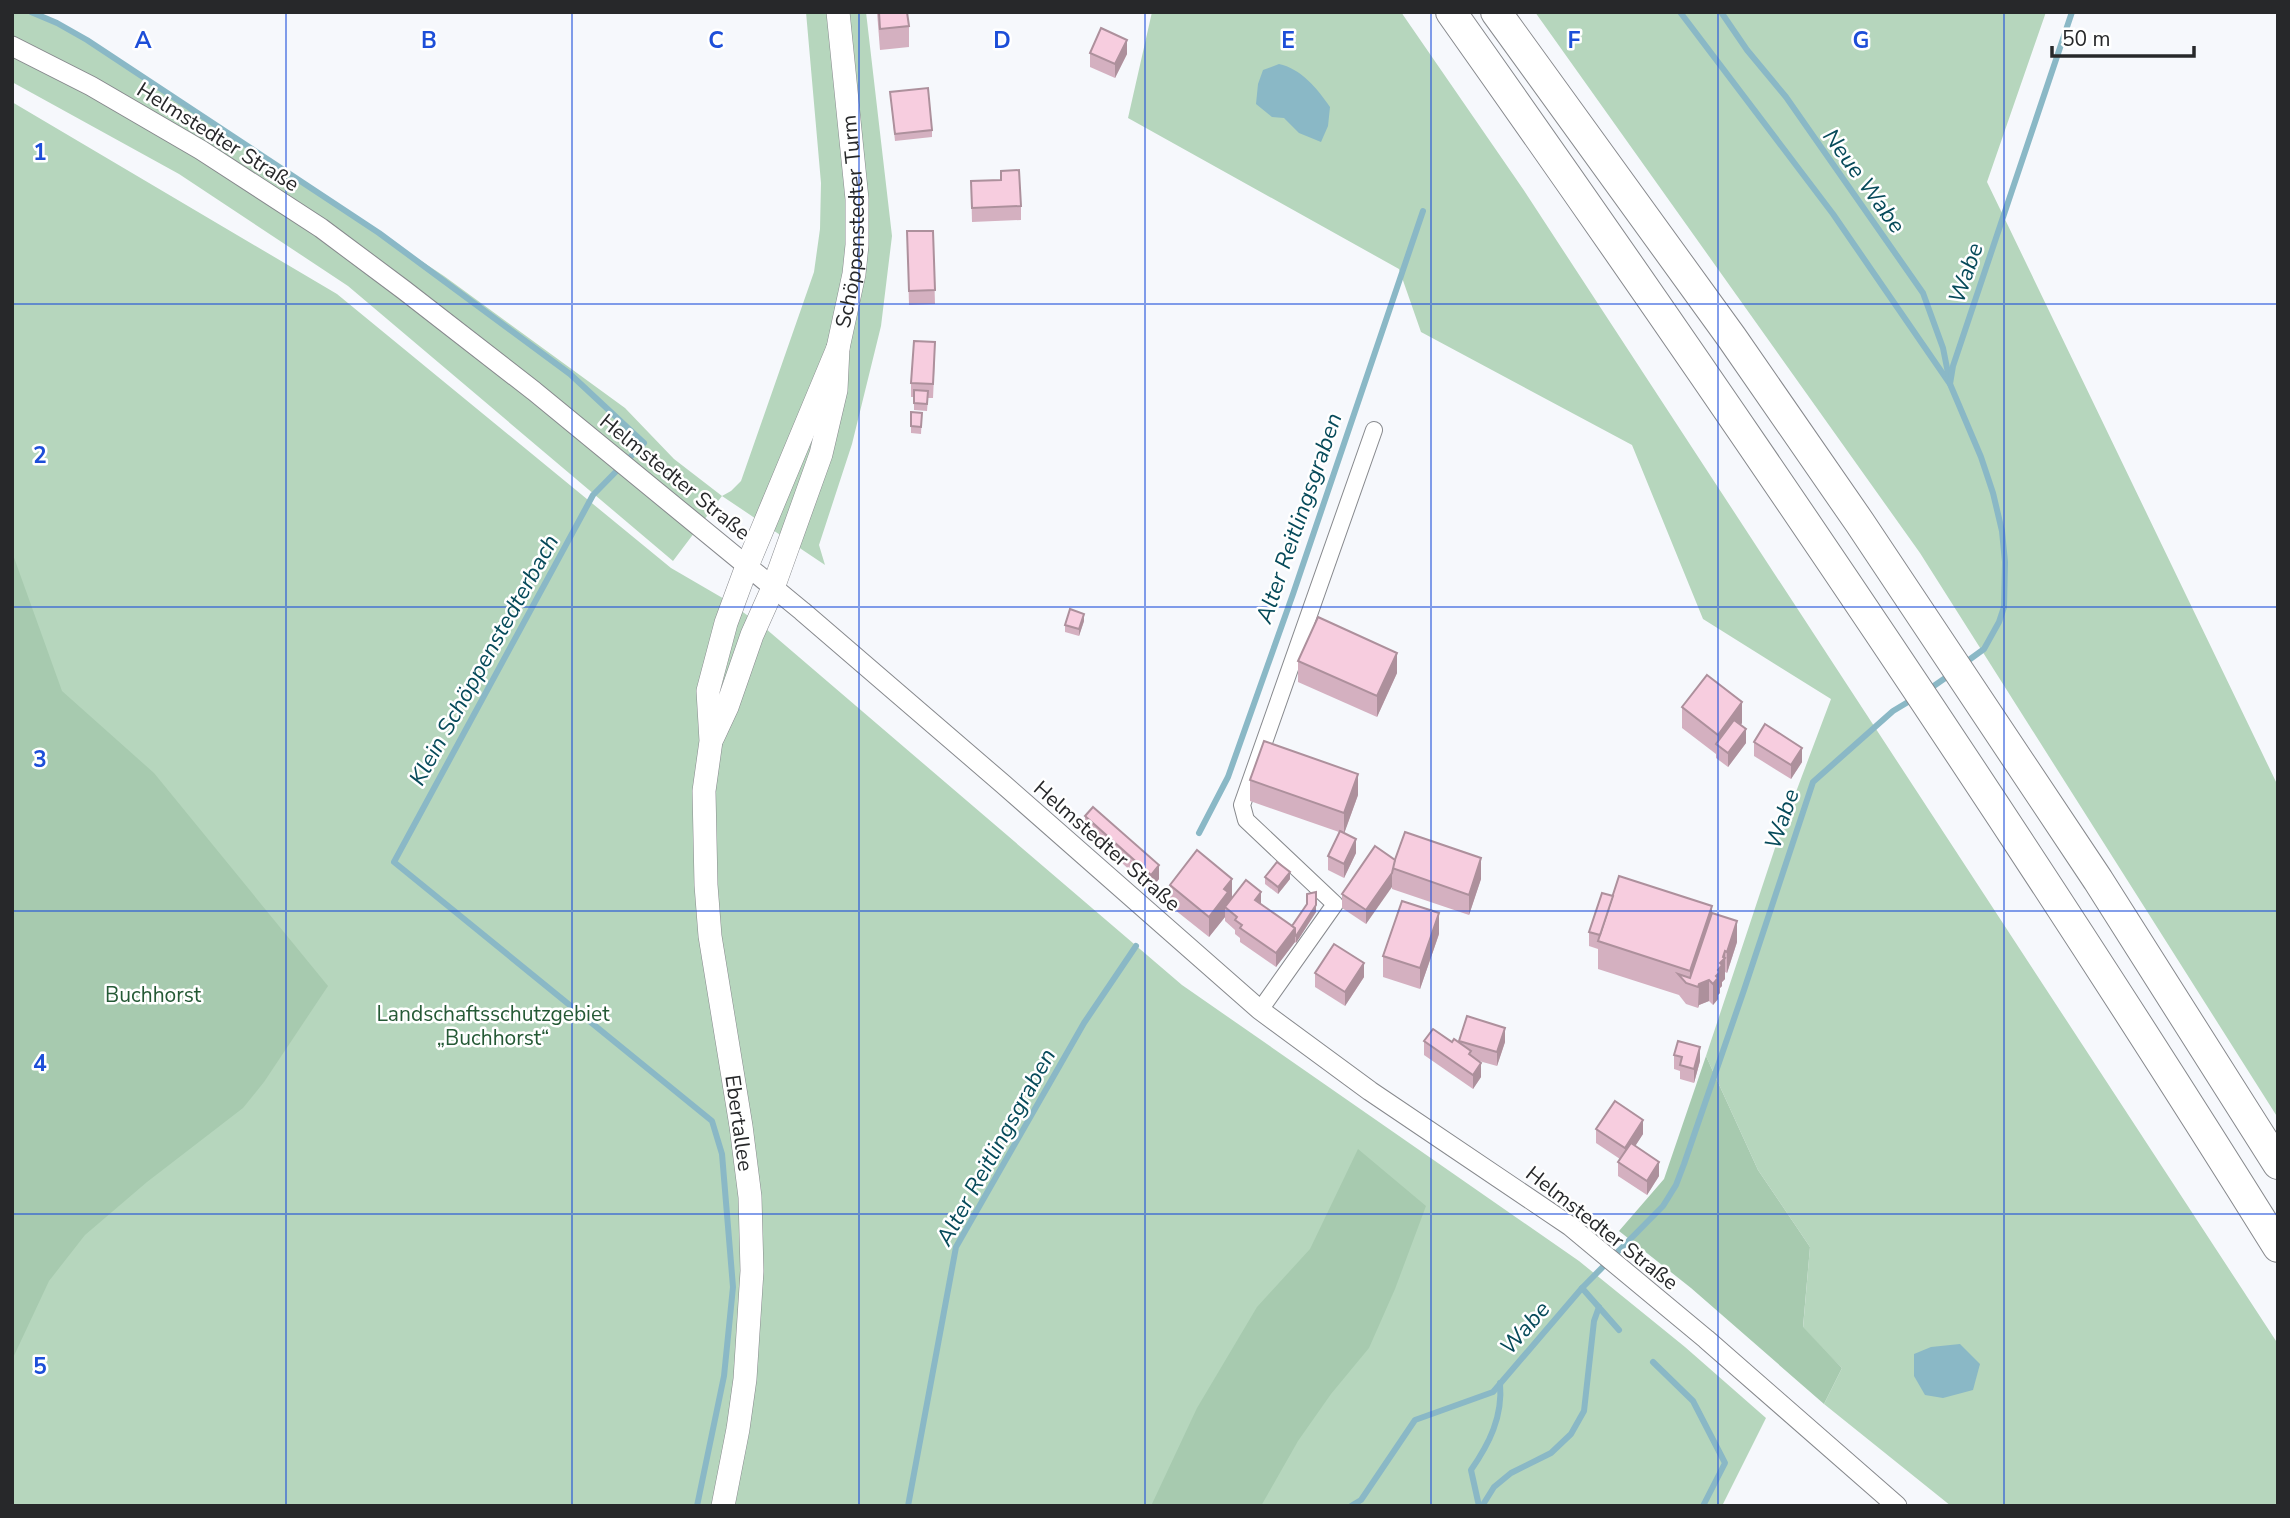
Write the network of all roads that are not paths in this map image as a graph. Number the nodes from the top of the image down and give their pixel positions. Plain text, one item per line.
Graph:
1 (838, 12) edge
2 (1451, 12) edge
3 (1496, 12) edge
4 (12, 46) edge
5 (838, 348) junction
6 (1374, 430) dead end
7 (747, 566) junction
8 (773, 588) junction
9 (711, 741) junction
10 (1260, 1010) junction
11 (2278, 1164) edge
12 (2278, 1247) edge
13 (723, 1506) edge
14 (1897, 1506) edge

1 - 5 main road, Schöppenstedter Turm
2 - 12 highway
3 - 11 highway
4 - 7 street, Helmstedter Straße
5 - 7 main road, Schöppenstedter Turm
5 - 8 main road, Schöppenstedter Turm
6 - 10 street
7 - 8 street, Helmstedter Straße
7 - 9 main road, Ebertallee
8 - 9 main road, Ebertallee
8 - 10 street, Helmstedter Straße
9 - 13 main road, Ebertallee
10 - 14 street, Helmstedter Straße

